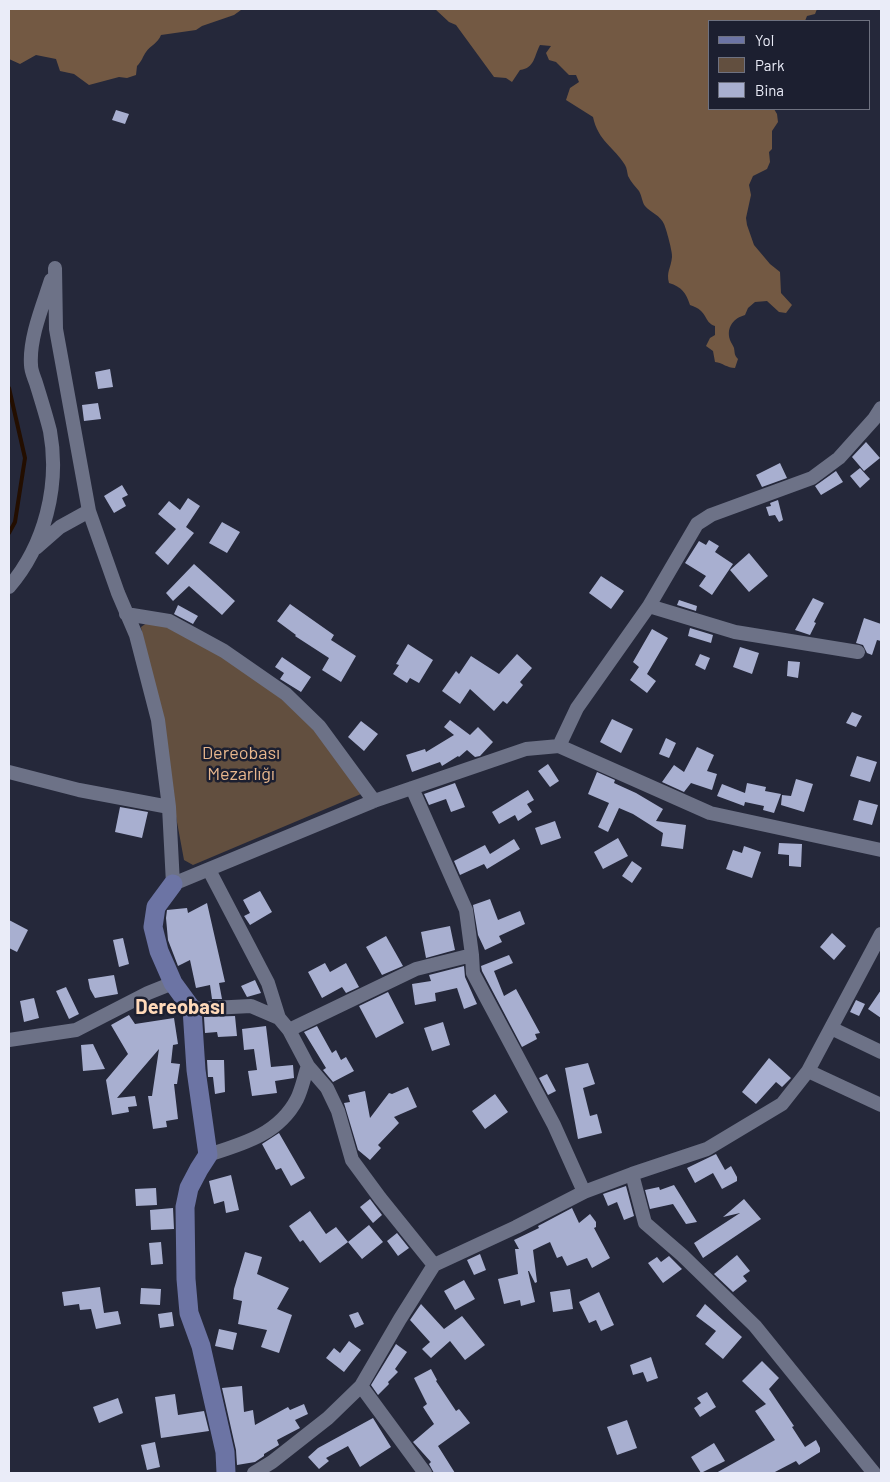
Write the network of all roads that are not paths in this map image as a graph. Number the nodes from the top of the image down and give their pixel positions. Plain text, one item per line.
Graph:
1 (881, 408) edge
2 (89, 511) junction
3 (33, 550) junction
4 (9, 587) edge
5 (649, 606) junction
6 (126, 614) junction
7 (858, 652) dead end
8 (559, 746) junction
9 (9, 772) edge
10 (412, 788) junction
11 (374, 801) junction
12 (169, 807) junction
13 (881, 850) edge
14 (209, 870) junction
15 (173, 884) junction
16 (881, 934) edge
17 (472, 954) junction
18 (174, 983) junction
19 (192, 1010) junction
20 (279, 1018) junction
21 (9, 1028) edge
22 (831, 1028) junction
23 (289, 1030) junction
24 (9, 1040) edge
25 (881, 1052) edge
26 (308, 1066) junction
27 (808, 1071) junction
28 (881, 1105) edge
29 (208, 1155) junction
30 (632, 1174) junction
31 (584, 1192) junction
32 (434, 1265) junction
33 (361, 1386) junction
34 (226, 1473) edge
35 (254, 1473) edge
36 (425, 1473) edge
37 (874, 1473) edge

1 - 5 street
2 - 3 street
2 - 3 street
2 - 6 street
3 - 4 street
5 - 7 street
5 - 8 street
6 - 11 street
6 - 12 street
8 - 10 street
8 - 13 street
9 - 12 street
10 - 11 street
10 - 17 street
11 - 14 street
12 - 15 street
14 - 15 street
14 - 20 street
15 - 18 street
16 - 22 street
17 - 23 street
17 - 31 street
18 - 19 street
18 - 24 street
19 - 20 street
19 - 29 street
20 - 23 street
21 - 24 street
22 - 25 street
22 - 27 street
23 - 26 street
26 - 29 street
26 - 32 street
27 - 28 street
27 - 30 street
29 - 34 street
30 - 31 street
30 - 37 street
31 - 32 street
32 - 33 street
33 - 35 street
33 - 36 street

